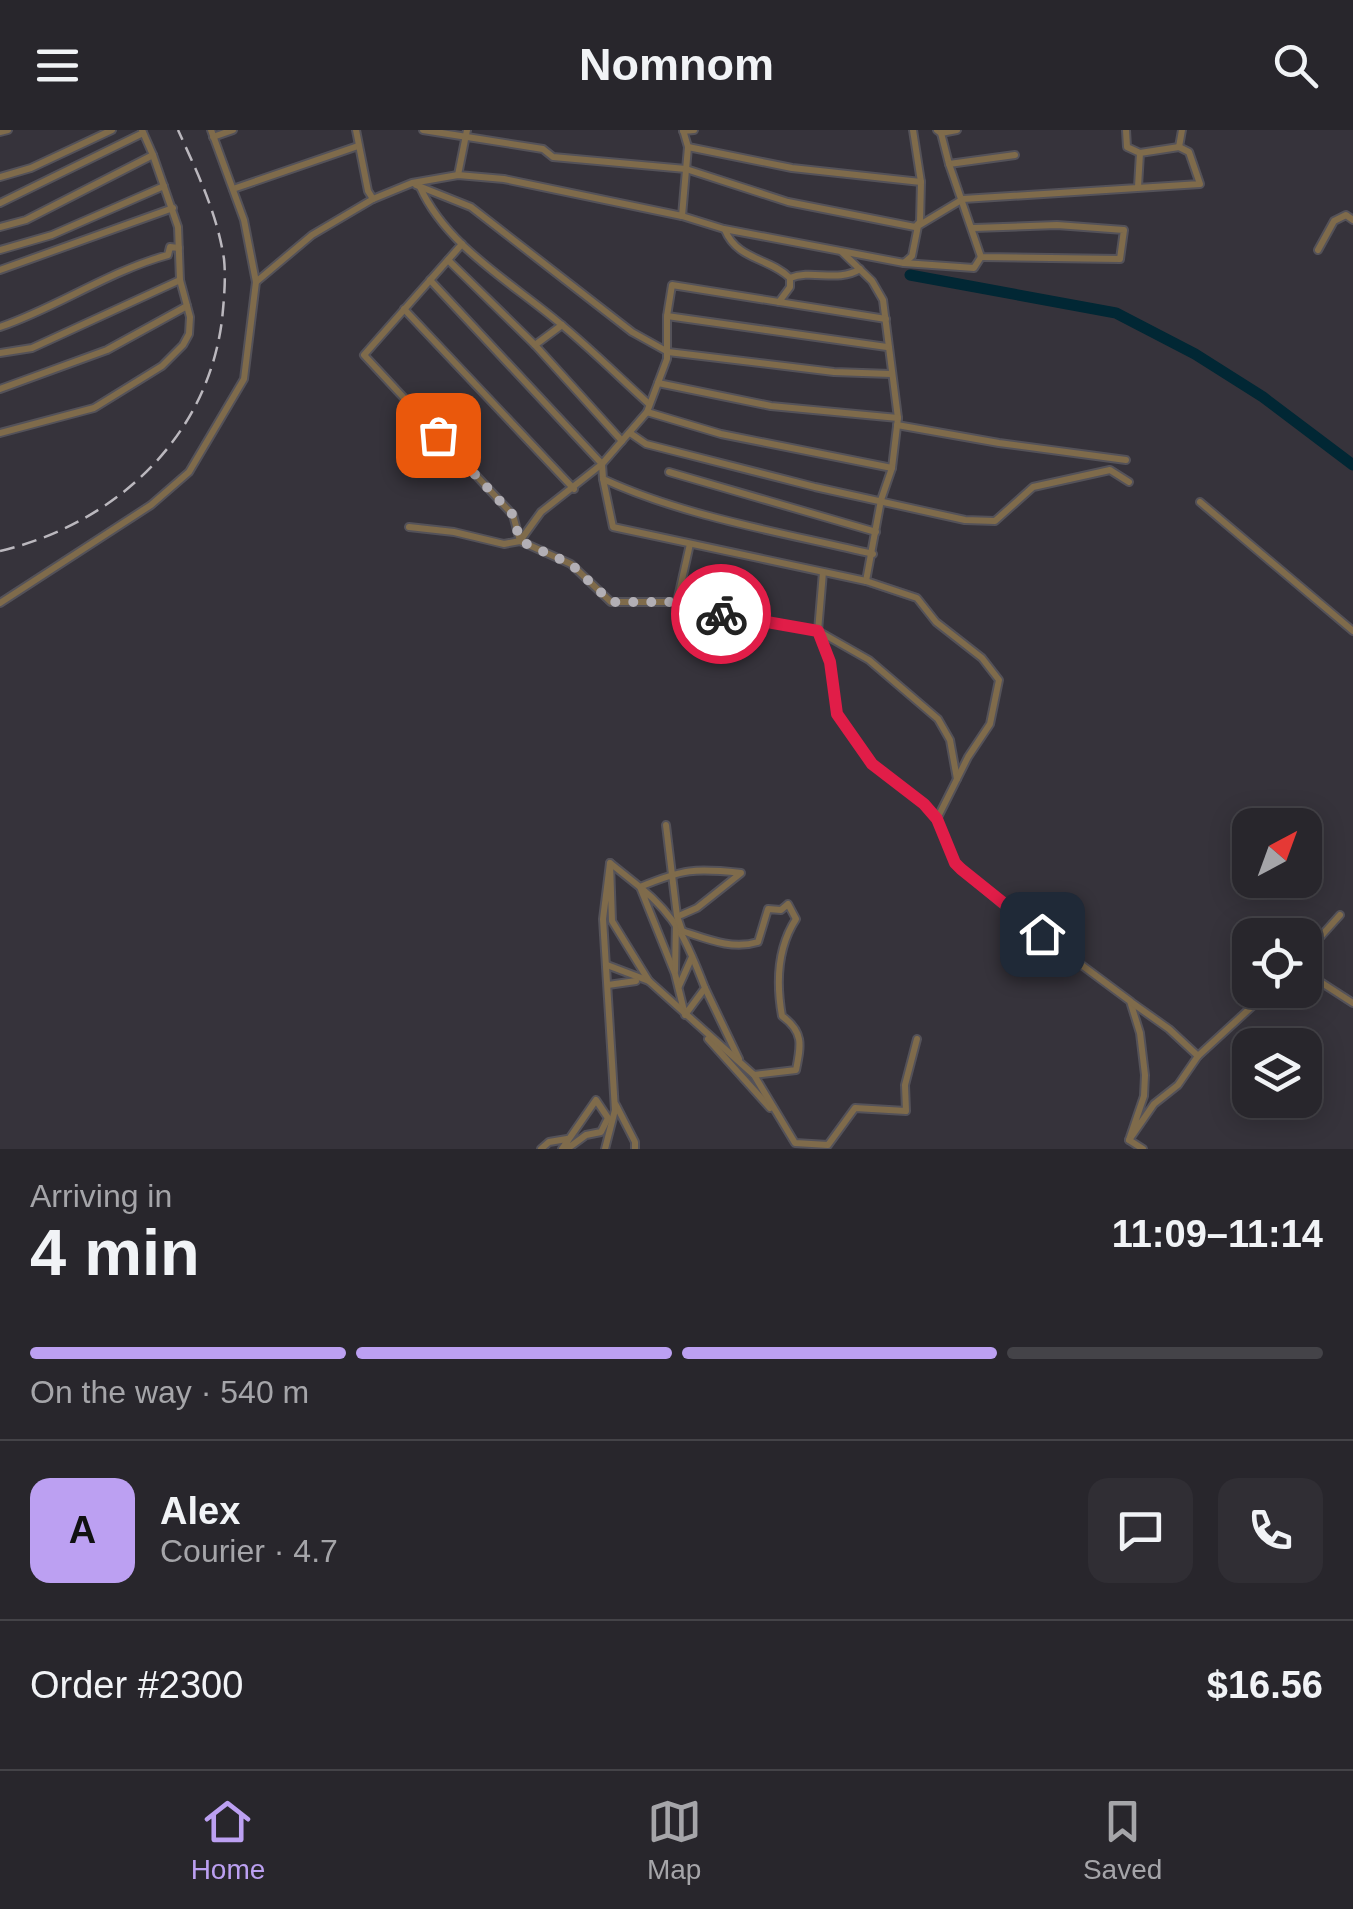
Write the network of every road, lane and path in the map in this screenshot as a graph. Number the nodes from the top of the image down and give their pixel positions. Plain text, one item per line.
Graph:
1 (8, 130) edge
2 (112, 130) edge
3 (233, 130) edge
4 (356, 130) edge
5 (423, 130) edge
6 (683, 130) edge
7 (694, 130) edge
8 (912, 130) edge
9 (957, 130) edge
10 (1126, 130) edge
11 (1182, 130) edge
12 (142, 131) edge
13 (939, 131) edge
14 (0, 132) edge
15 (467, 133) edge
16 (212, 134) edge
17 (358, 146) junction
18 (1180, 147) junction
19 (688, 148) junction
20 (1140, 152) junction
21 (154, 155) junction
22 (1014, 156) dead end
23 (949, 164) junction
24 (686, 169) junction
25 (458, 175) junction
26 (0, 177) edge
27 (921, 182) junction
28 (416, 185) junction
29 (164, 186) junction
30 (1138, 187) junction
31 (232, 189) junction
32 (963, 199) junction
33 (374, 200) junction
34 (0, 203) edge
35 (173, 208) junction
36 (682, 216) junction
37 (1353, 220) edge
38 (918, 226) junction
39 (0, 227) edge
40 (974, 228) junction
41 (724, 229) junction
42 (462, 244) junction
43 (178, 248) junction
44 (0, 250) edge
45 (1318, 250) dead end
46 (842, 251) junction
47 (981, 257) junction
48 (448, 260) junction
49 (904, 263) junction
50 (860, 269) junction
51 (0, 270) edge
52 (790, 278) junction
53 (180, 280) junction
54 (430, 280) junction
55 (256, 282) junction
56 (776, 303) junction
57 (187, 306) junction
58 (404, 309) junction
59 (667, 316) junction
60 (886, 319) junction
61 (562, 324) junction
62 (0, 327) edge
63 (535, 345) junction
64 (887, 347) junction
65 (668, 352) junction
66 (0, 353) edge
67 (891, 374) junction
68 (658, 383) junction
69 (0, 389) edge
70 (648, 408) junction
71 (898, 422) junction
72 (0, 433) edge
73 (630, 434) junction
74 (622, 442) junction
75 (1126, 460) dead end
76 (602, 464) junction
77 (892, 468) junction
78 (669, 472) dead end
79 (603, 479) junction
80 (1129, 482) dead end
81 (574, 489) junction
82 (881, 500) junction
83 (1200, 502) dead end
84 (408, 527) dead end
85 (876, 532) junction
86 (520, 541) junction
87 (690, 544) junction
88 (873, 554) junction
89 (823, 572) junction
90 (866, 581) junction
91 (677, 602) junction
92 (0, 603) edge
93 (818, 631) junction
94 (1353, 631) edge
95 (957, 780) junction
96 (937, 819) junction
97 (666, 825) dead end
98 (610, 863) junction
99 (674, 872) junction
100 (640, 887) junction
101 (1340, 915) dead end
102 (678, 918) junction
103 (682, 932) junction
104 (1322, 935) edge
105 (692, 956) junction
106 (606, 964) junction
107 (675, 974) junction
108 (646, 981) junction
109 (1322, 983) edge
110 (608, 985) junction
111 (706, 988) junction
112 (678, 989) junction
113 (1130, 1001) junction
114 (1353, 1002) edge
115 (1250, 1008) edge
116 (686, 1016) junction
117 (917, 1039) dead end
118 (731, 1041) junction
119 (1198, 1056) junction
120 (742, 1064) junction
121 (756, 1075) junction
122 (615, 1104) junction
123 (780, 1118) junction
124 (568, 1138) junction
125 (1129, 1140) junction
126 (828, 1147) edge
127 (541, 1149) edge
128 (564, 1149) edge
129 (606, 1149) edge
130 (635, 1149) edge
131 (1143, 1149) edge

1 - 14 street
2 - 26 street
3 - 16 street
4 - 17 street
5 - 15 street
6 - 7 street
6 - 19 street
8 - 27 street
9 - 13 street
10 - 20 street
11 - 18 street
12 - 21 street
12 - 34 street
13 - 23 street
15 - 24 street
15 - 25 street
16 - 31 street
17 - 31 street
17 - 33 street
18 - 20 street
18 - 30 street
19 - 24 street
19 - 27 street
20 - 30 street
21 - 29 street
21 - 39 street
22 - 23 street
23 - 32 street
24 - 36 street
24 - 38 street
25 - 28 street
25 - 36 street
27 - 38 street
28 - 33 street
28 - 42 street
28 - 65 street
29 - 35 street
29 - 44 street
30 - 32 street
31 - 55 street
32 - 38 street
32 - 40 street
33 - 55 street
35 - 43 street
35 - 51 street
36 - 41 street
37 - 45 street
38 - 49 street
40 - 47 street
40 - 47 street
41 - 46 street
41 - 52 street
42 - 48 street
42 - 61 street
43 - 53 street
43 - 62 street
46 - 49 street
46 - 50 street
47 - 49 street
48 - 54 street
48 - 63 street
50 - 52 street
50 - 60 street
52 - 56 street
53 - 57 street
53 - 66 street
54 - 58 street
54 - 76 street
55 - 92 street
56 - 59 street
56 - 60 street
57 - 69 street
57 - 72 street
58 - 81 street
58 - 86 street
59 - 64 street
59 - 65 street
60 - 64 street
61 - 63 street
61 - 70 street
63 - 74 street
64 - 67 street
65 - 67 street
65 - 68 street
67 - 71 street
68 - 70 street
68 - 71 street
70 - 73 street
70 - 77 street
71 - 75 street
71 - 77 street
73 - 74 street
73 - 82 street
74 - 76 street
76 - 79 street
76 - 81 street
77 - 82 street
78 - 85 street
79 - 87 street
79 - 88 street
80 - 82 street
81 - 86 street
82 - 85 street
83 - 94 street
84 - 86 street
85 - 88 street
86 - 91 street
87 - 89 street
87 - 91 street
88 - 90 street
89 - 90 street
89 - 93 street
90 - 95 street
91 - 93 street
93 - 95 street
93 - 96 street
95 - 96 street
96 - 113 street
97 - 99 street
98 - 100 street
98 - 106 street
98 - 108 street
99 - 100 street
99 - 102 street
99 - 103 street
100 - 102 street
100 - 107 street
101 - 104 street
102 - 103 street
102 - 107 street
103 - 105 street
103 - 121 street
105 - 111 street
105 - 112 street
106 - 108 street
106 - 110 street
107 - 112 street
108 - 110 street
108 - 116 street
109 - 114 street
110 - 122 street
111 - 116 street
111 - 118 street
112 - 116 street
113 - 119 street
113 - 125 street
115 - 119 street
116 - 120 street
116 - 123 street
117 - 126 street
118 - 120 street
118 - 121 street
119 - 125 street
120 - 121 street
121 - 123 street
122 - 129 street
122 - 130 street
123 - 126 street
124 - 127 street
124 - 128 street
124 - 128 street
125 - 131 street

